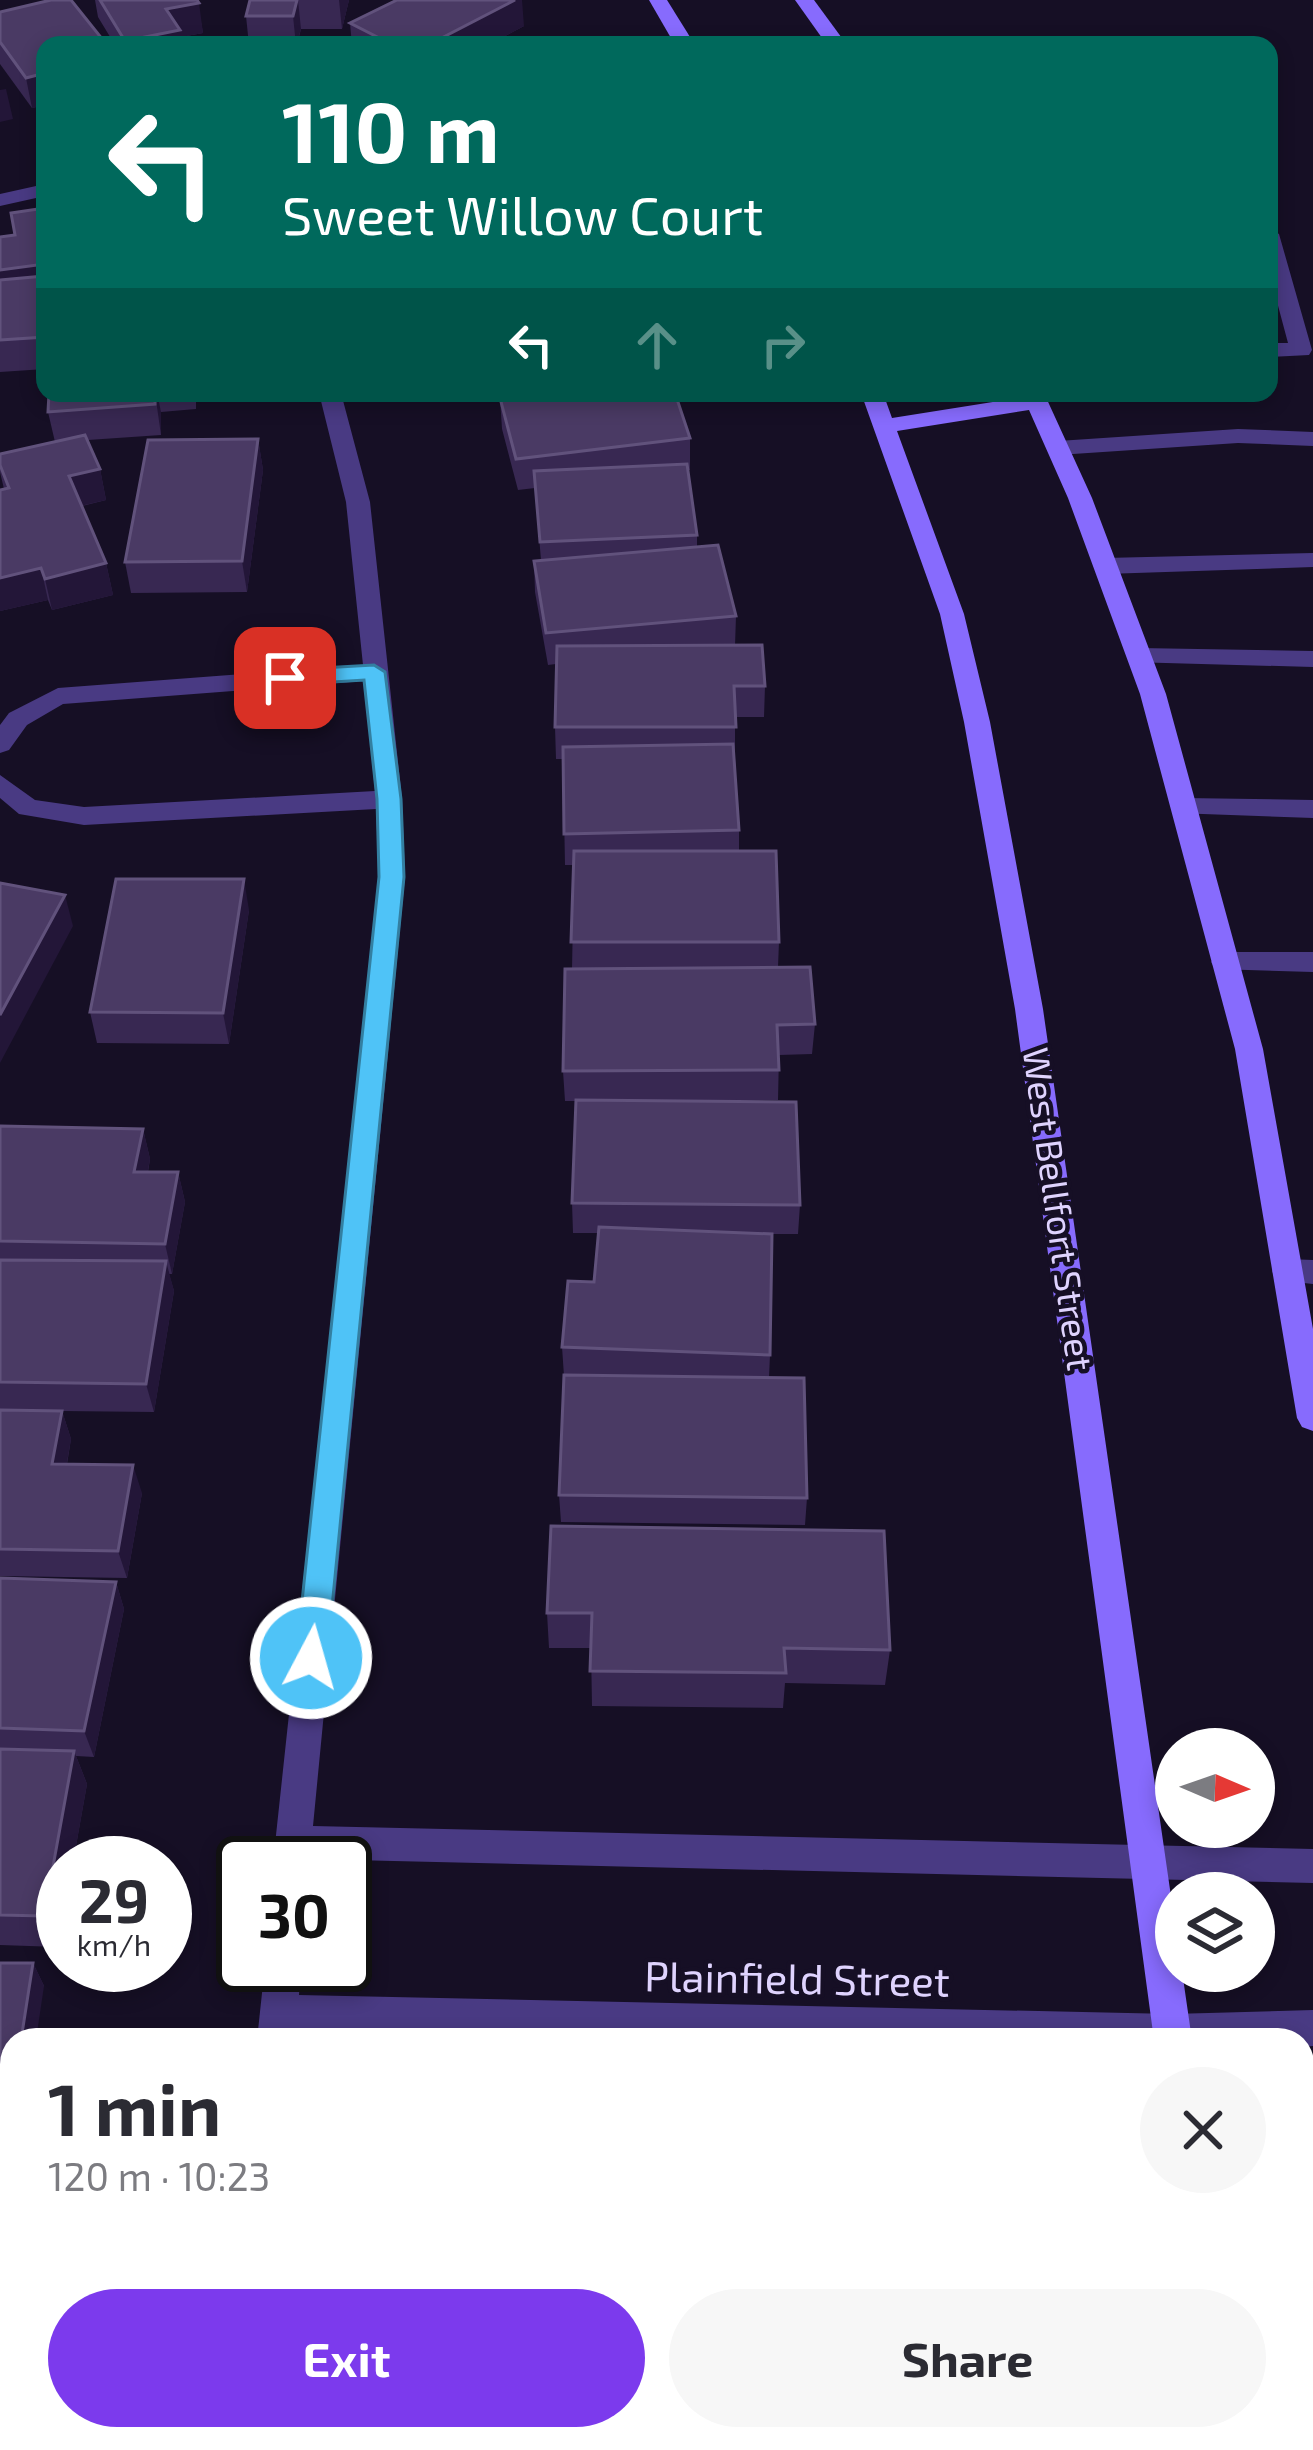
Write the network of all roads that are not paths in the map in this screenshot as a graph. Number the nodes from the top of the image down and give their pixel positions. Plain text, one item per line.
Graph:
1 (658, 0) edge
2 (804, 0) edge
3 (680, 36) edge
4 (830, 36) edge
5 (36, 192) edge
6 (0, 200) edge
7 (1278, 261) edge
8 (1307, 350) edge
9 (332, 402) edge
10 (876, 402) edge
11 (1009, 402) edge
12 (1037, 402) edge
13 (885, 426) junction
14 (1313, 439) edge
15 (1058, 448) junction
16 (1313, 560) edge
17 (1106, 566) junction
18 (1139, 656) junction
19 (1313, 659) edge
20 (374, 672) junction
21 (0, 744) edge
22 (0, 784) edge
23 (389, 799) junction
24 (1184, 806) junction
25 (1313, 809) edge
26 (1225, 962) junction
27 (1313, 962) edge
28 (1300, 1271) edge
29 (1313, 1418) edge
30 (294, 1836) edge
31 (372, 1854) edge
32 (1150, 1859) junction
33 (1313, 1866) edge
34 (280, 1992) edge
35 (277, 2026) edge
36 (456, 2028) edge
37 (1172, 2028) edge

1 - 3 main road
2 - 4 main road
5 - 6 street
7 - 8 street
9 - 20 street
10 - 13 main road, West Bellfort Street
11 - 13 main road
12 - 15 main road
13 - 32 main road, West Bellfort Street
14 - 15 street
15 - 17 main road
16 - 17 street
17 - 18 main road
18 - 19 street
18 - 24 main road
20 - 21 street
20 - 23 street
22 - 23 street
23 - 30 street
24 - 25 street
24 - 26 main road
26 - 27 street
26 - 28 main road
28 - 29 main road
31 - 32 street
32 - 33 street
32 - 37 main road, West Bellfort Street
34 - 35 street
35 - 36 street, Plainfield Street

